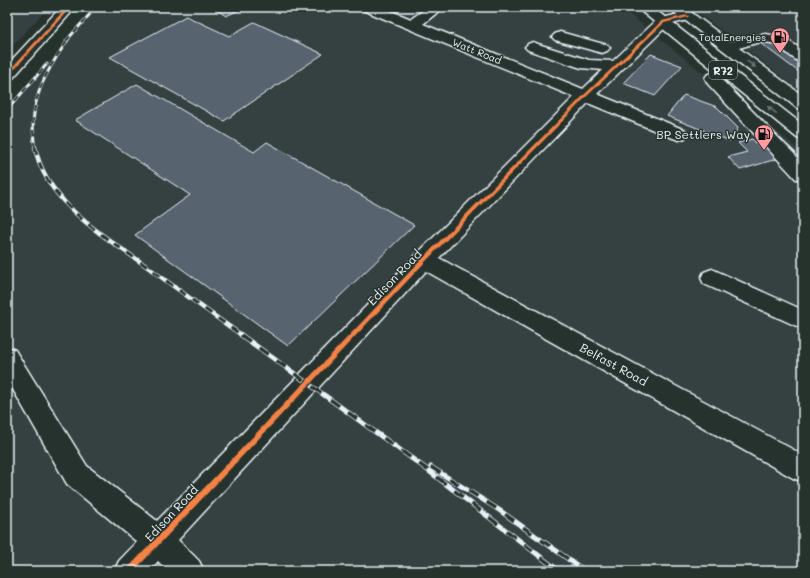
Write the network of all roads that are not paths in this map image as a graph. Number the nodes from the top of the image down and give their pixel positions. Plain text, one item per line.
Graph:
1 (70, 7) edge
2 (368, 7) edge
3 (437, 7) edge
4 (643, 7) edge
5 (675, 15) edge
6 (414, 25) junction
7 (560, 37) dead end
8 (727, 46) junction
9 (533, 47) dead end
10 (803, 58) edge
11 (587, 65) junction
12 (616, 66) junction
13 (724, 72) junction
14 (7, 75) edge
15 (586, 95) junction
16 (803, 104) edge
17 (801, 133) edge
18 (679, 134) dead end
19 (769, 140) junction
20 (803, 174) edge
21 (424, 260) junction
22 (712, 278) dead end
23 (803, 320) edge
24 (7, 357) edge
25 (803, 469) edge
26 (158, 541) junction
27 (129, 571) edge
28 (189, 571) edge

1 - 14 street
2 - 6 street, Watt Road
3 - 6 street
4 - 5 street, R72
5 - 8 street, R72
5 - 12 street, Edison Road
5 - 13 street, R72
6 - 15 street, Watt Road
7 - 11 street
8 - 10 street
8 -> 16 street, R72
9 - 11 street
11 - 12 street
12 - 15 street, Edison Road
17 -> 13 street, R72
13 - 19 street
15 - 18 street, Watt Road
15 - 21 street, Edison Road
17 - 19 street
19 - 20 street
21 - 25 street, Belfast Road
21 - 26 street, Edison Road
22 - 23 street
24 - 26 street
26 - 27 street, Edison Road
26 - 28 street

